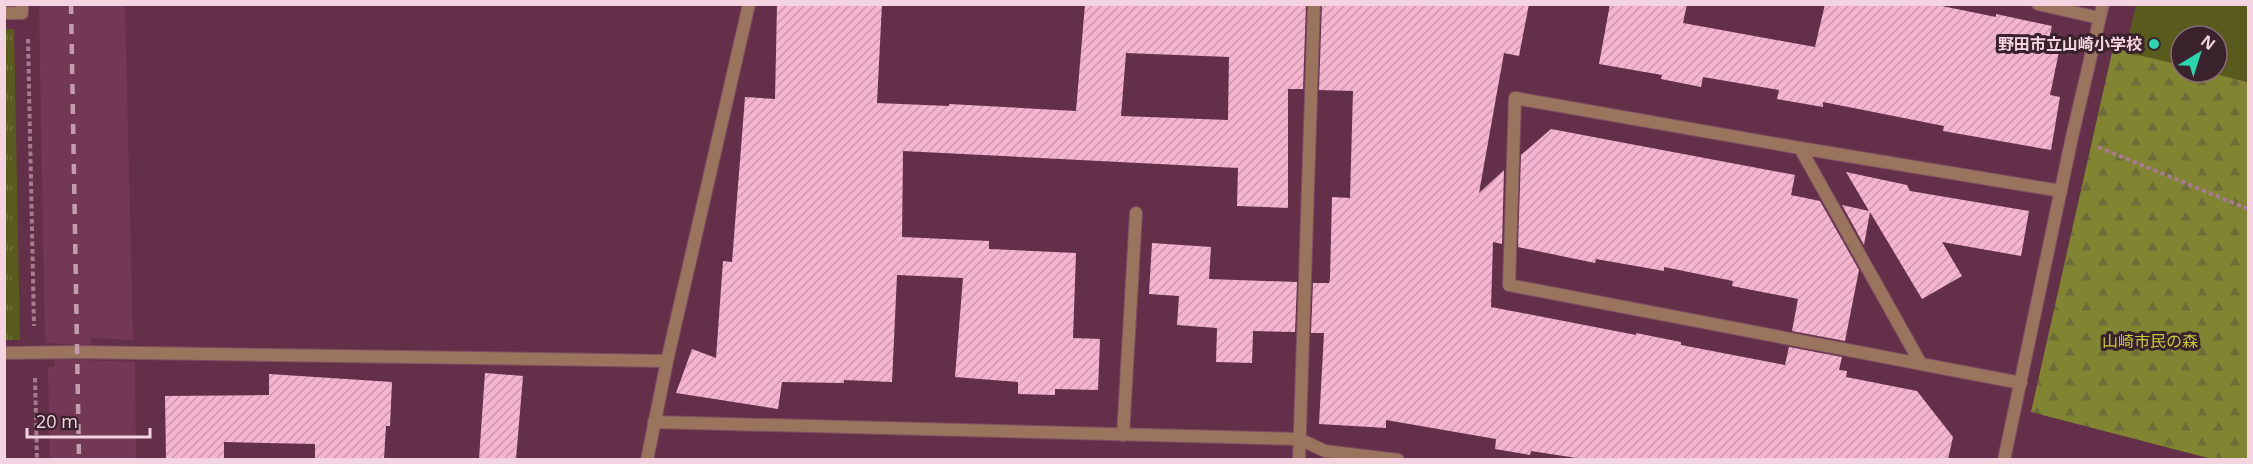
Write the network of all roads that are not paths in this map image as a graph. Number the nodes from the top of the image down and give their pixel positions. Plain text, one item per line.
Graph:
1 (749, 4) edge
2 (1314, 4) edge
3 (2038, 4) edge
4 (2103, 4) edge
5 (22, 9) edge
6 (4, 13) edge
7 (2099, 18) junction
8 (1800, 148) junction
9 (2061, 191) junction
10 (1136, 213) dead end
11 (4, 353) edge
12 (668, 361) junction
13 (1921, 364) junction
14 (2020, 383) junction
15 (654, 422) junction
16 (1123, 435) junction
17 (1299, 440) junction
18 (647, 459) edge
19 (1299, 459) edge
20 (1398, 459) edge
21 (2004, 459) edge

1 - 12 street
2 - 17 street
3 - 7 street
4 - 7 street
5 - 6 street
7 - 9 street
8 - 9 street
8 - 13 street
8 - 13 street
9 - 14 street
10 - 16 street
11 - 12 street
12 - 15 street
13 - 14 street
14 - 21 street
15 - 16 street
15 - 18 street
16 - 17 street
17 - 19 street
17 - 20 street

